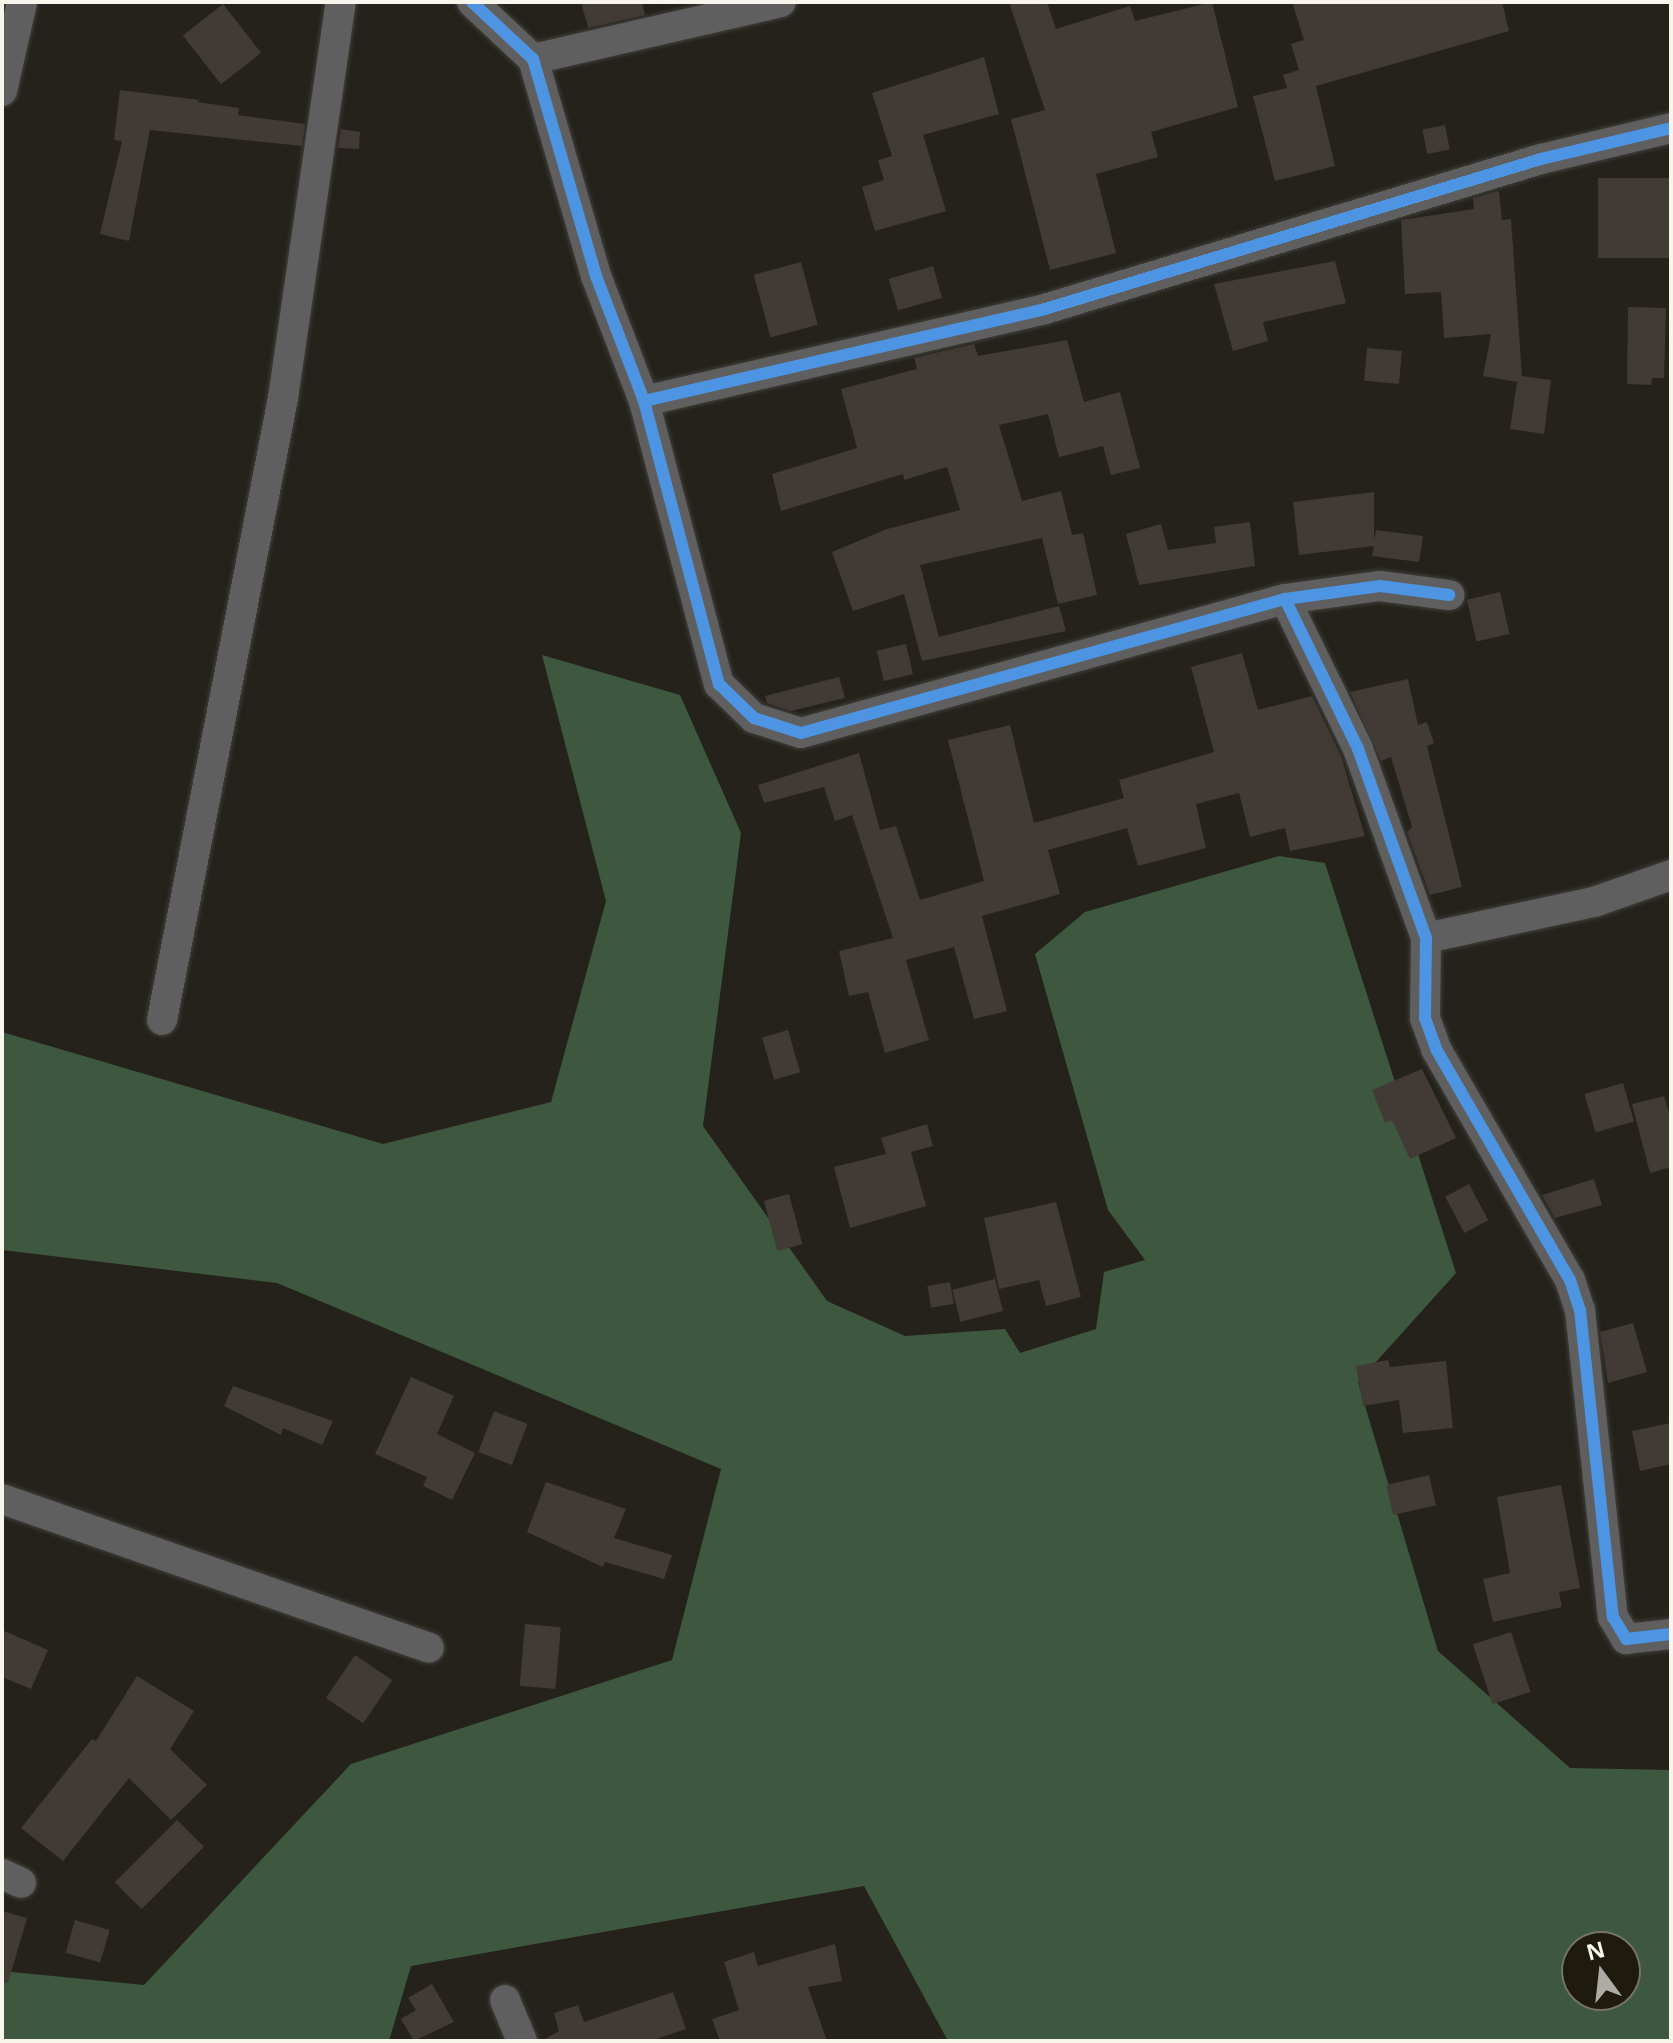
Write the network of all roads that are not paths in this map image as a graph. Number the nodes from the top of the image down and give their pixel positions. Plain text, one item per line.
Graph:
1 (22, 2) edge
2 (341, 2) edge
3 (472, 2) edge
4 (781, 2) edge
5 (724, 10) edge
6 (533, 59) junction
7 (2, 91) edge
8 (1671, 128) edge
9 (644, 401) junction
10 (1449, 595) dead end
11 (1285, 599) junction
12 (1671, 875) edge
13 (1426, 938) junction
14 (162, 1020) dead end
15 (2, 1499) edge
16 (1671, 1634) edge
17 (429, 1648) dead end
18 (505, 2000) dead end
19 (522, 2041) edge

1 - 7 street
2 - 14 street
3 - 6 street
4 - 5 street
5 - 6 street
6 - 9 street
8 - 9 street
9 - 11 street
10 - 11 street
11 - 13 street
12 - 13 street
13 - 16 street
15 - 17 street
18 - 19 street

